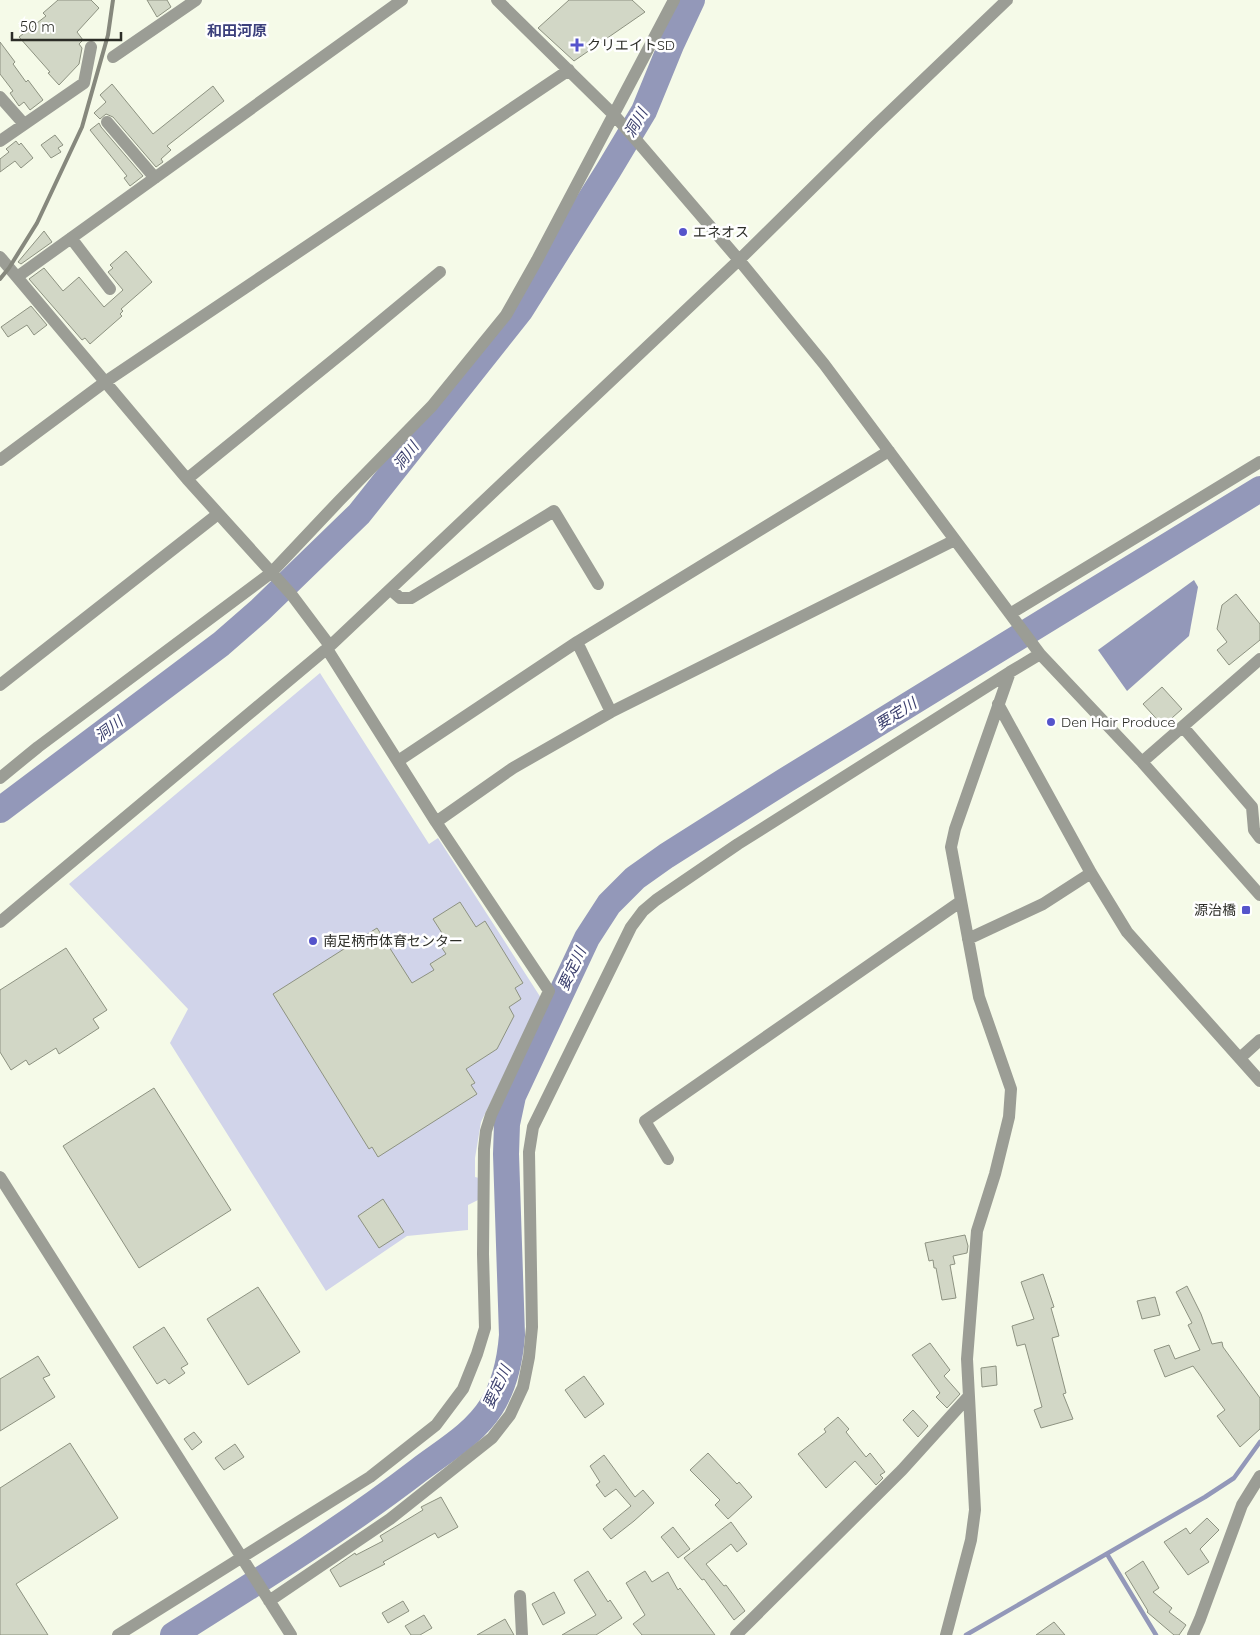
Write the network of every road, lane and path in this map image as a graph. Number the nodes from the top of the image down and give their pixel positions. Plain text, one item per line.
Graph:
1 (196, 0) edge
2 (402, 0) edge
3 (497, 0) edge
4 (674, 0) edge
5 (1007, 0) edge
6 (90, 47) dead end
7 (113, 57) dead end
8 (568, 70) junction
9 (0, 97) edge
10 (614, 115) junction
11 (107, 122) dead end
12 (24, 124) junction
13 (0, 141) edge
14 (155, 178) junction
15 (71, 238) junction
16 (0, 257) edge
17 (738, 260) junction
18 (440, 272) dead end
19 (17, 277) junction
20 (110, 289) dead end
21 (105, 382) junction
22 (889, 451) junction
23 (0, 460) edge
24 (1260, 462) edge
25 (186, 479) junction
26 (218, 514) junction
27 (955, 540) junction
28 (273, 576) junction
29 (598, 584) dead end
30 (391, 590) junction
31 (1010, 614) junction
32 (577, 642) junction
33 (329, 647) junction
34 (1040, 654) junction
35 (1260, 659) edge
36 (1010, 672) junction
37 (0, 686) edge
38 (998, 704) junction
39 (611, 712) junction
40 (1183, 728) junction
41 (398, 761) junction
42 (1142, 762) junction
43 (0, 778) edge
44 (1256, 809) edge
45 (436, 822) junction
46 (1260, 838) edge
47 (1091, 874) junction
48 (1260, 895) edge
49 (960, 902) junction
50 (0, 922) edge
51 (968, 939) junction
52 (1260, 1040) edge
53 (1240, 1058) junction
54 (1260, 1081) edge
55 (668, 1158) dead end
56 (0, 1177) edge
57 (968, 1396) junction
58 (1260, 1476) edge
59 (245, 1563) junction
60 (520, 1596) dead end
61 (268, 1598) junction
62 (118, 1635) edge
63 (291, 1635) edge
64 (522, 1635) edge
65 (736, 1635) edge
66 (946, 1635) edge
67 (1193, 1635) edge

1 - 7 street
2 - 14 street
3 - 8 street
4 - 10 street
5 - 17 street
6 - 12 street
8 - 10 street
8 - 21 street
9 - 12 street
10 - 17 street
10 - 28 street
11 - 14 street
12 - 13 street
14 - 15 street
15 - 19 street
15 - 20 street
16 - 19 street
17 - 22 street
17 - 30 street
18 - 25 street
19 - 21 street
21 - 23 street
21 - 25 street
22 - 27 street
22 - 32 street
24 - 31 street
25 - 26 street
26 - 28 street
26 - 37 street
27 - 31 street
27 - 39 street
28 - 33 street
28 - 43 street
29 - 30 street
30 - 33 street
31 - 34 street
32 - 39 street
32 - 41 street
33 - 41 street
33 - 50 street
34 - 36 street
34 - 42 street
35 - 40 street
36 - 38 street
36 - 61 street
38 - 47 street
38 - 49 street
39 - 45 street
40 - 42 street
40 - 44 street
41 - 45 street
42 - 48 street
44 - 46 street
45 - 59 street
47 - 51 street
47 - 53 street
49 - 51 street
49 - 55 street
51 - 57 street
52 - 53 street
53 - 54 street
56 - 59 street
57 - 65 street
57 - 66 street
58 - 67 street
59 - 61 street
59 - 62 street
60 - 64 street
61 - 63 street

